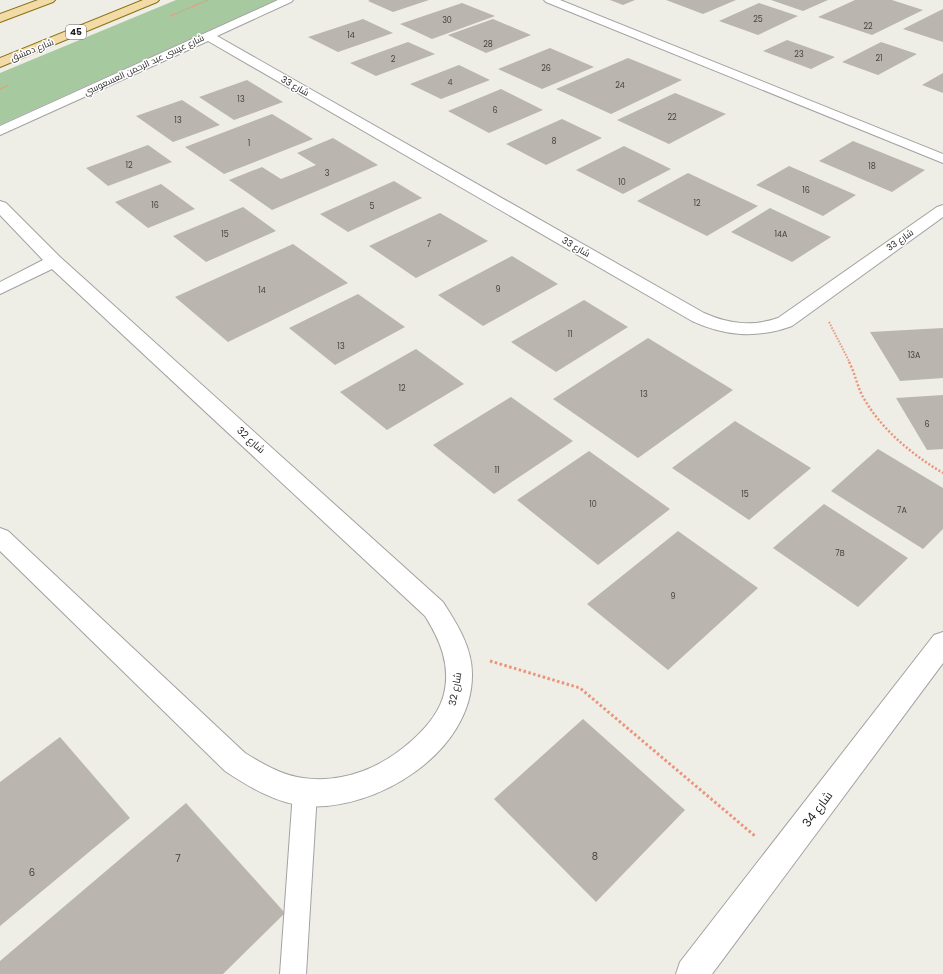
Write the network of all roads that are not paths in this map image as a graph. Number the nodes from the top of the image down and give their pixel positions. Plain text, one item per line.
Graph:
1 (49, 0) edge
2 (153, 0) edge
3 (288, 0) edge
4 (550, 0) edge
5 (0, 18) edge
6 (208, 36) junction
7 (0, 63) edge
8 (0, 131) edge
9 (943, 159) edge
10 (0, 206) edge
11 (943, 210) edge
12 (54, 261) junction
13 (0, 289) edge
14 (0, 537) edge
15 (943, 644) edge
16 (305, 792) junction
17 (293, 974) edge
18 (692, 974) edge

1 - 5 main road
2 - 7 main road, شارع دمشق / 45
3 - 6 street, شارع عيسى عبد الرحمن العسعوسي
4 - 9 street
6 - 8 street, شارع عيسى عبد الرحمن العسعوسي
6 - 11 street, شارع 33
10 - 12 street, شارع 32
12 - 13 street
12 - 16 street, شارع 32
14 - 16 street, شارع 32
15 - 18 street, شارع 34
16 - 17 lane

